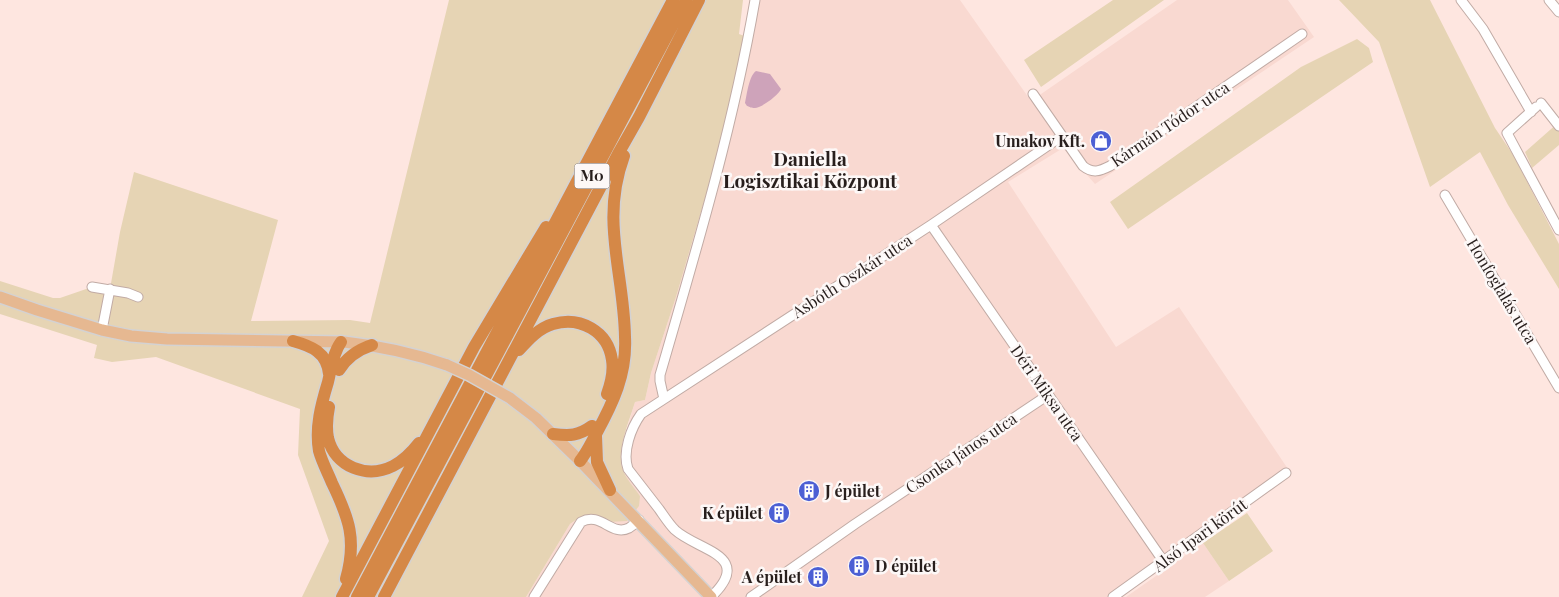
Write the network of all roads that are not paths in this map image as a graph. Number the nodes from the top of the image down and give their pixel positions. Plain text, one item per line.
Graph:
1 (673, 0) edge
2 (686, 0) edge
3 (699, 0) edge
4 (755, 0) edge
5 (1461, 0) edge
6 (1549, 0) edge
7 (1559, 12) edge
8 (1302, 34) dead end
9 (1033, 94) dead end
10 (1536, 107) junction
11 (639, 117) junction
12 (1559, 126) edge
13 (1062, 136) junction
14 (576, 184) junction
15 (1445, 195) dead end
16 (931, 225) junction
17 (1559, 230) edge
18 (92, 287) dead end
19 (110, 289) junction
20 (0, 296) edge
21 (138, 297) dead end
22 (102, 330) junction
23 (293, 341) junction
24 (342, 342) junction
25 (372, 345) junction
26 (502, 373) junction
27 (334, 375) junction
28 (1559, 388) edge
29 (1048, 395) junction
30 (664, 398) junction
31 (441, 410) junction
32 (594, 430) junction
33 (554, 434) junction
34 (580, 461) junction
35 (1286, 473) dead end
36 (610, 490) junction
37 (638, 520) junction
38 (1164, 562) junction
39 (341, 597) edge
40 (357, 597) edge
41 (368, 597) edge
42 (384, 597) edge
43 (534, 597) edge
44 (711, 597) edge
45 (751, 597) edge
46 (1113, 597) edge

1 - 14 highway, M0
2 - 41 highway, M0
3 - 11 highway
4 - 30 street
5 - 10 street
6 - 7 street
8 - 13 street, Kármán Tódor utca
9 - 13 street, Kármán Tódor utca
10 - 12 street
10 - 17 street
11 - 26 highway
11 - 32 highway
13 - 16 street, Asbóth Oszkár utca
14 - 31 highway
14 - 40 highway, M0
15 - 28 street, Honfoglalás utca
16 - 29 street, Déri Miksa utca
16 - 30 street, Asbóth Oszkár utca
18 - 19 street
19 - 21 street
19 - 22 street
20 - 22 main road
22 - 23 main road
23 - 24 main road
23 - 27 highway
24 - 25 main road
24 - 27 highway
25 - 27 highway
25 - 33 main road, bridge
26 - 32 highway
26 - 42 highway
27 - 31 highway
27 - 39 highway
29 - 38 street, Déri Miksa utca
29 - 45 street, Csonka János utca
30 - 44 street, Asbóth Oszkár utca
31 - 39 highway
32 - 33 highway
32 - 34 highway
32 - 36 highway
33 - 34 main road
34 - 36 main road
35 - 38 street, Alsó Ipari körút
36 - 37 main road
37 - 43 street
37 - 44 main road
38 - 46 street, Alsó Ipari körút

